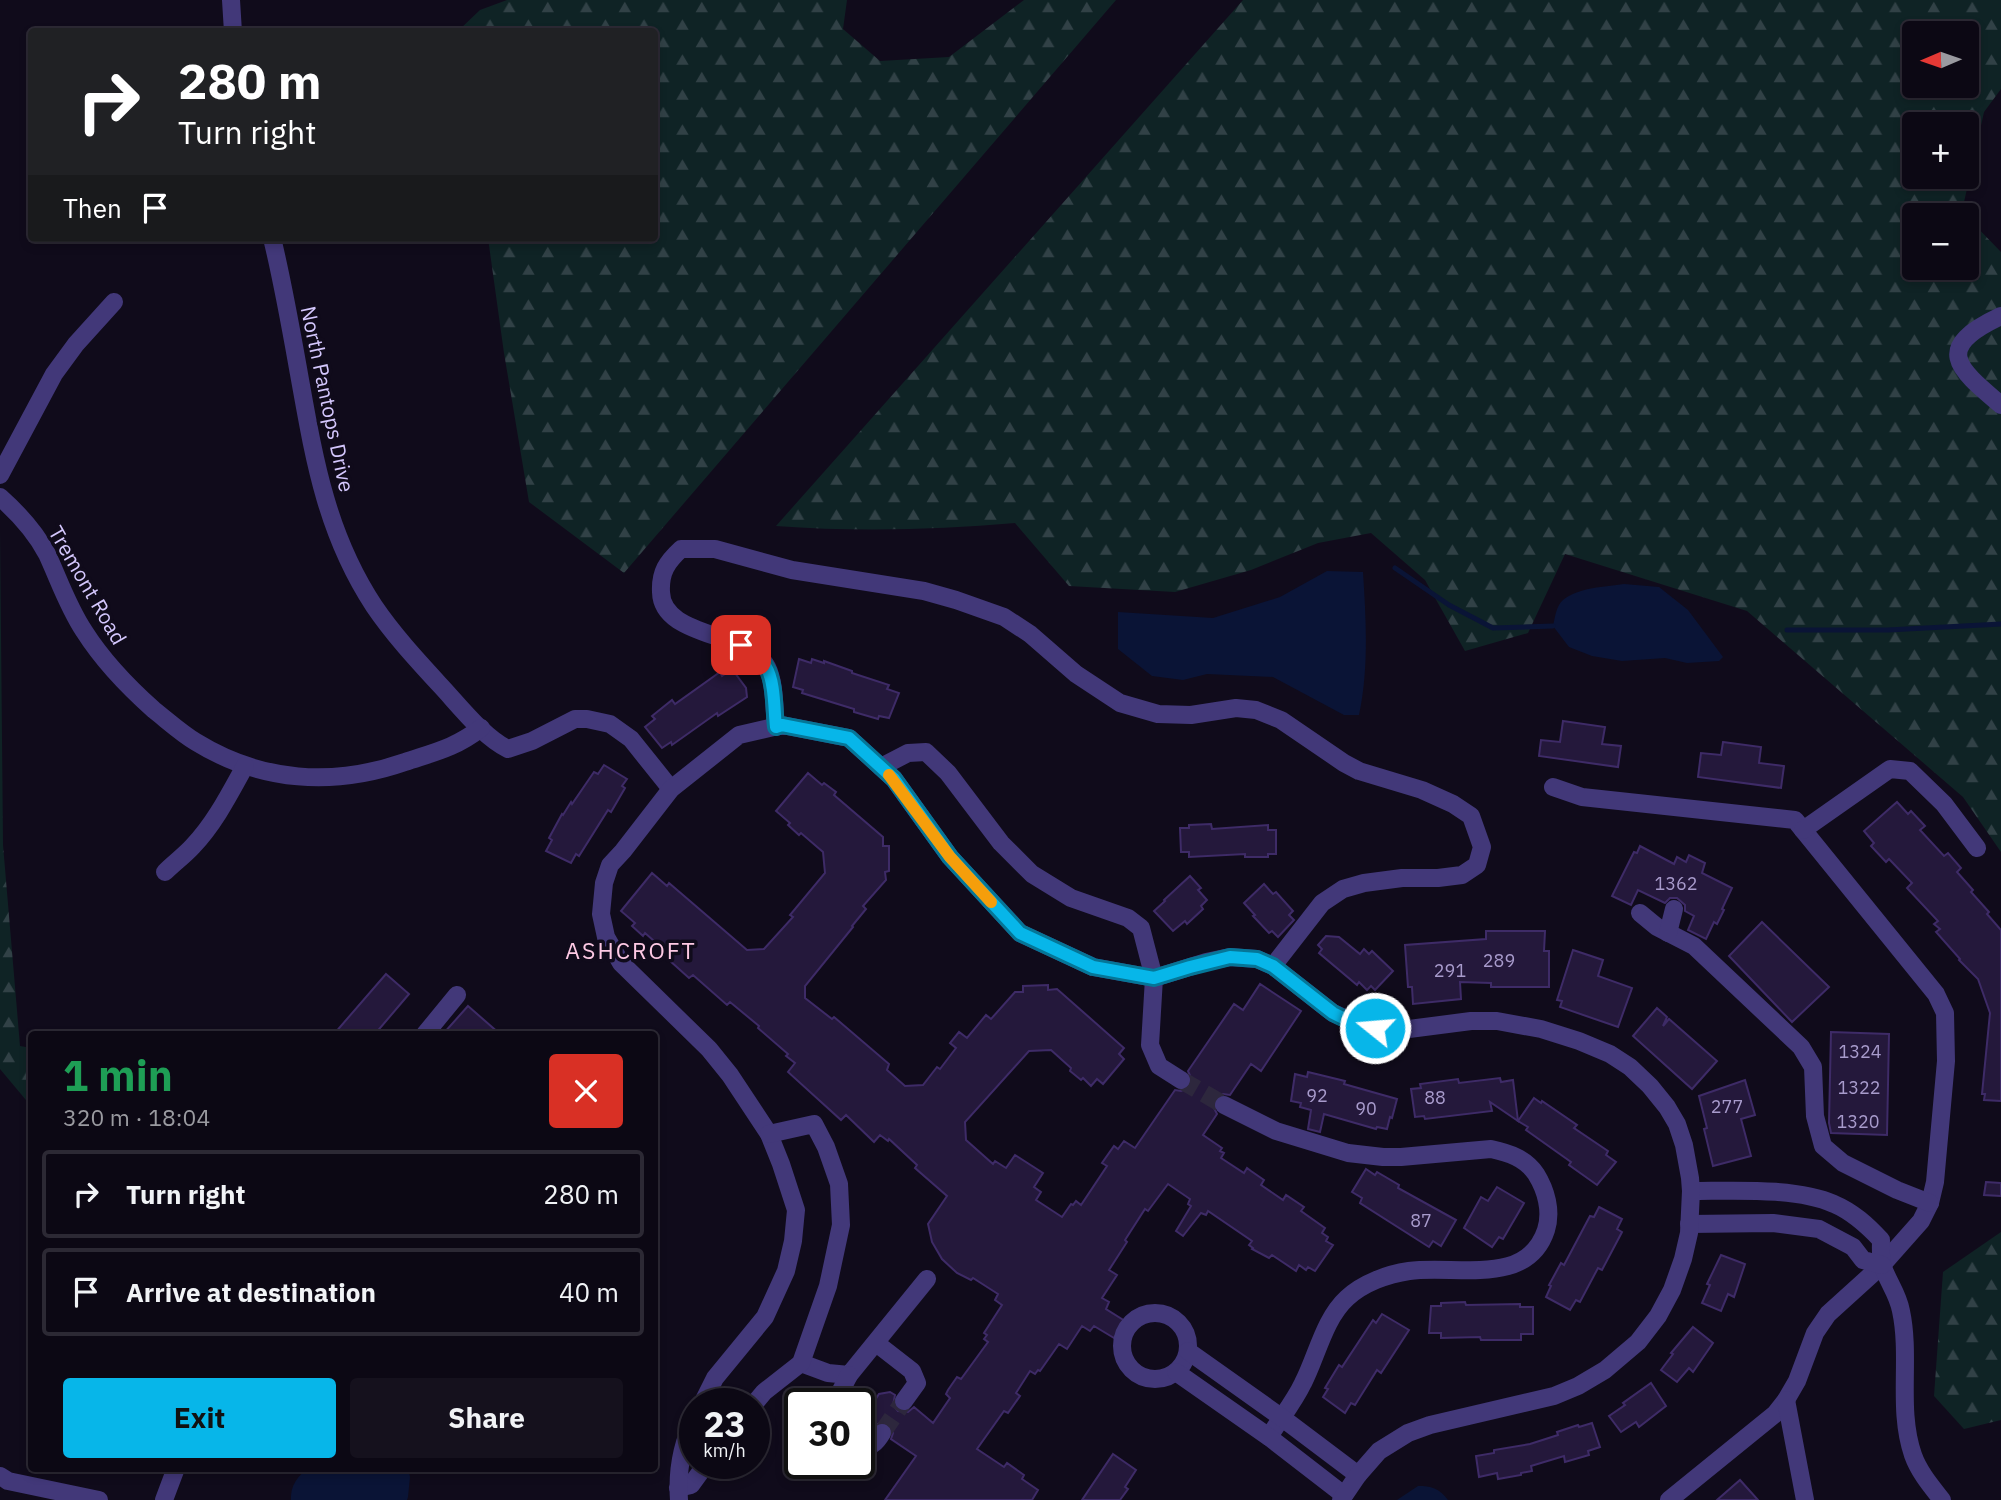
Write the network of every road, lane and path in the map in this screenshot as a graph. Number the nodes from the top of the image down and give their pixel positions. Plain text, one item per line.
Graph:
1 (231, 0) edge
2 (233, 28) edge
3 (273, 242) edge
4 (114, 302) dead end
5 (2001, 316) edge
6 (2001, 405) edge
7 (0, 475) edge
8 (0, 497) edge
9 (776, 727) junction
10 (481, 728) junction
11 (245, 766) junction
12 (881, 767) junction
13 (1553, 787) dead end
14 (671, 789) junction
15 (1803, 830) junction
16 (1977, 848) dead end
17 (165, 872) dead end
18 (1674, 909) dead end
19 (1640, 913) dead end
20 (1668, 933) junction
21 (1273, 966) junction
22 (1154, 978) junction
23 (457, 995) dead end
24 (427, 1031) edge
25 (1181, 1080) tunnel mouth
26 (1224, 1105) tunnel mouth
27 (769, 1134) junction
28 (1691, 1191) junction
29 (1930, 1203) junction
30 (1689, 1224) junction
31 (1882, 1265) junction
32 (928, 1279) dead end
33 (876, 1343) junction
34 (1188, 1351) junction
35 (802, 1363) junction
36 (1176, 1372) junction
37 (849, 1375) junction
38 (710, 1388) edge
39 (769, 1388) edge
40 (842, 1388) edge
41 (1786, 1400) junction
42 (904, 1401) tunnel mouth
43 (1281, 1417) junction
44 (882, 1433) tunnel mouth
45 (1269, 1437) junction
46 (875, 1442) edge
47 (174, 1472) edge
48 (1358, 1475) junction
49 (0, 1476) edge
50 (695, 1479) edge
51 (678, 1494) edge
52 (1342, 1498) edge
53 (99, 1500) edge
54 (164, 1500) edge
55 (1669, 1500) edge
56 (1805, 1500) edge
57 (1942, 1500) edge

1 - 2 street
3 - 10 street, North Pantops Drive
4 - 7 street
5 - 6 street
8 - 11 street, Tremont Road
9 - 12 street
9 - 14 street
9 - 21 street
10 - 11 street, Tremont Road
10 - 14 street, North Pantops Drive
11 - 17 street
12 - 22 street
12 - 22 street
13 - 15 street
14 - 27 street
15 - 16 street
15 - 29 street
18 - 20 street
19 - 20 street
20 - 29 street
21 - 22 street
21 - 28 street
22 - 25 street
23 - 24 street
26 - 43 street
27 - 35 street
27 - 38 street
28 - 30 street
28 - 31 street
29 - 31 street
30 - 31 street
30 - 48 street
31 - 41 street
31 - 57 street
32 - 33 street
33 - 37 street
33 - 42 street
34 - 36 street
34 - 36 street
34 - 43 street
35 - 37 street
35 - 39 street
36 - 45 street
37 - 40 street
41 - 55 street
41 - 56 street
43 - 45 street
43 - 48 street
44 - 46 street
45 - 52 street
47 - 54 street
48 - 52 street
49 - 53 street
50 - 51 street

